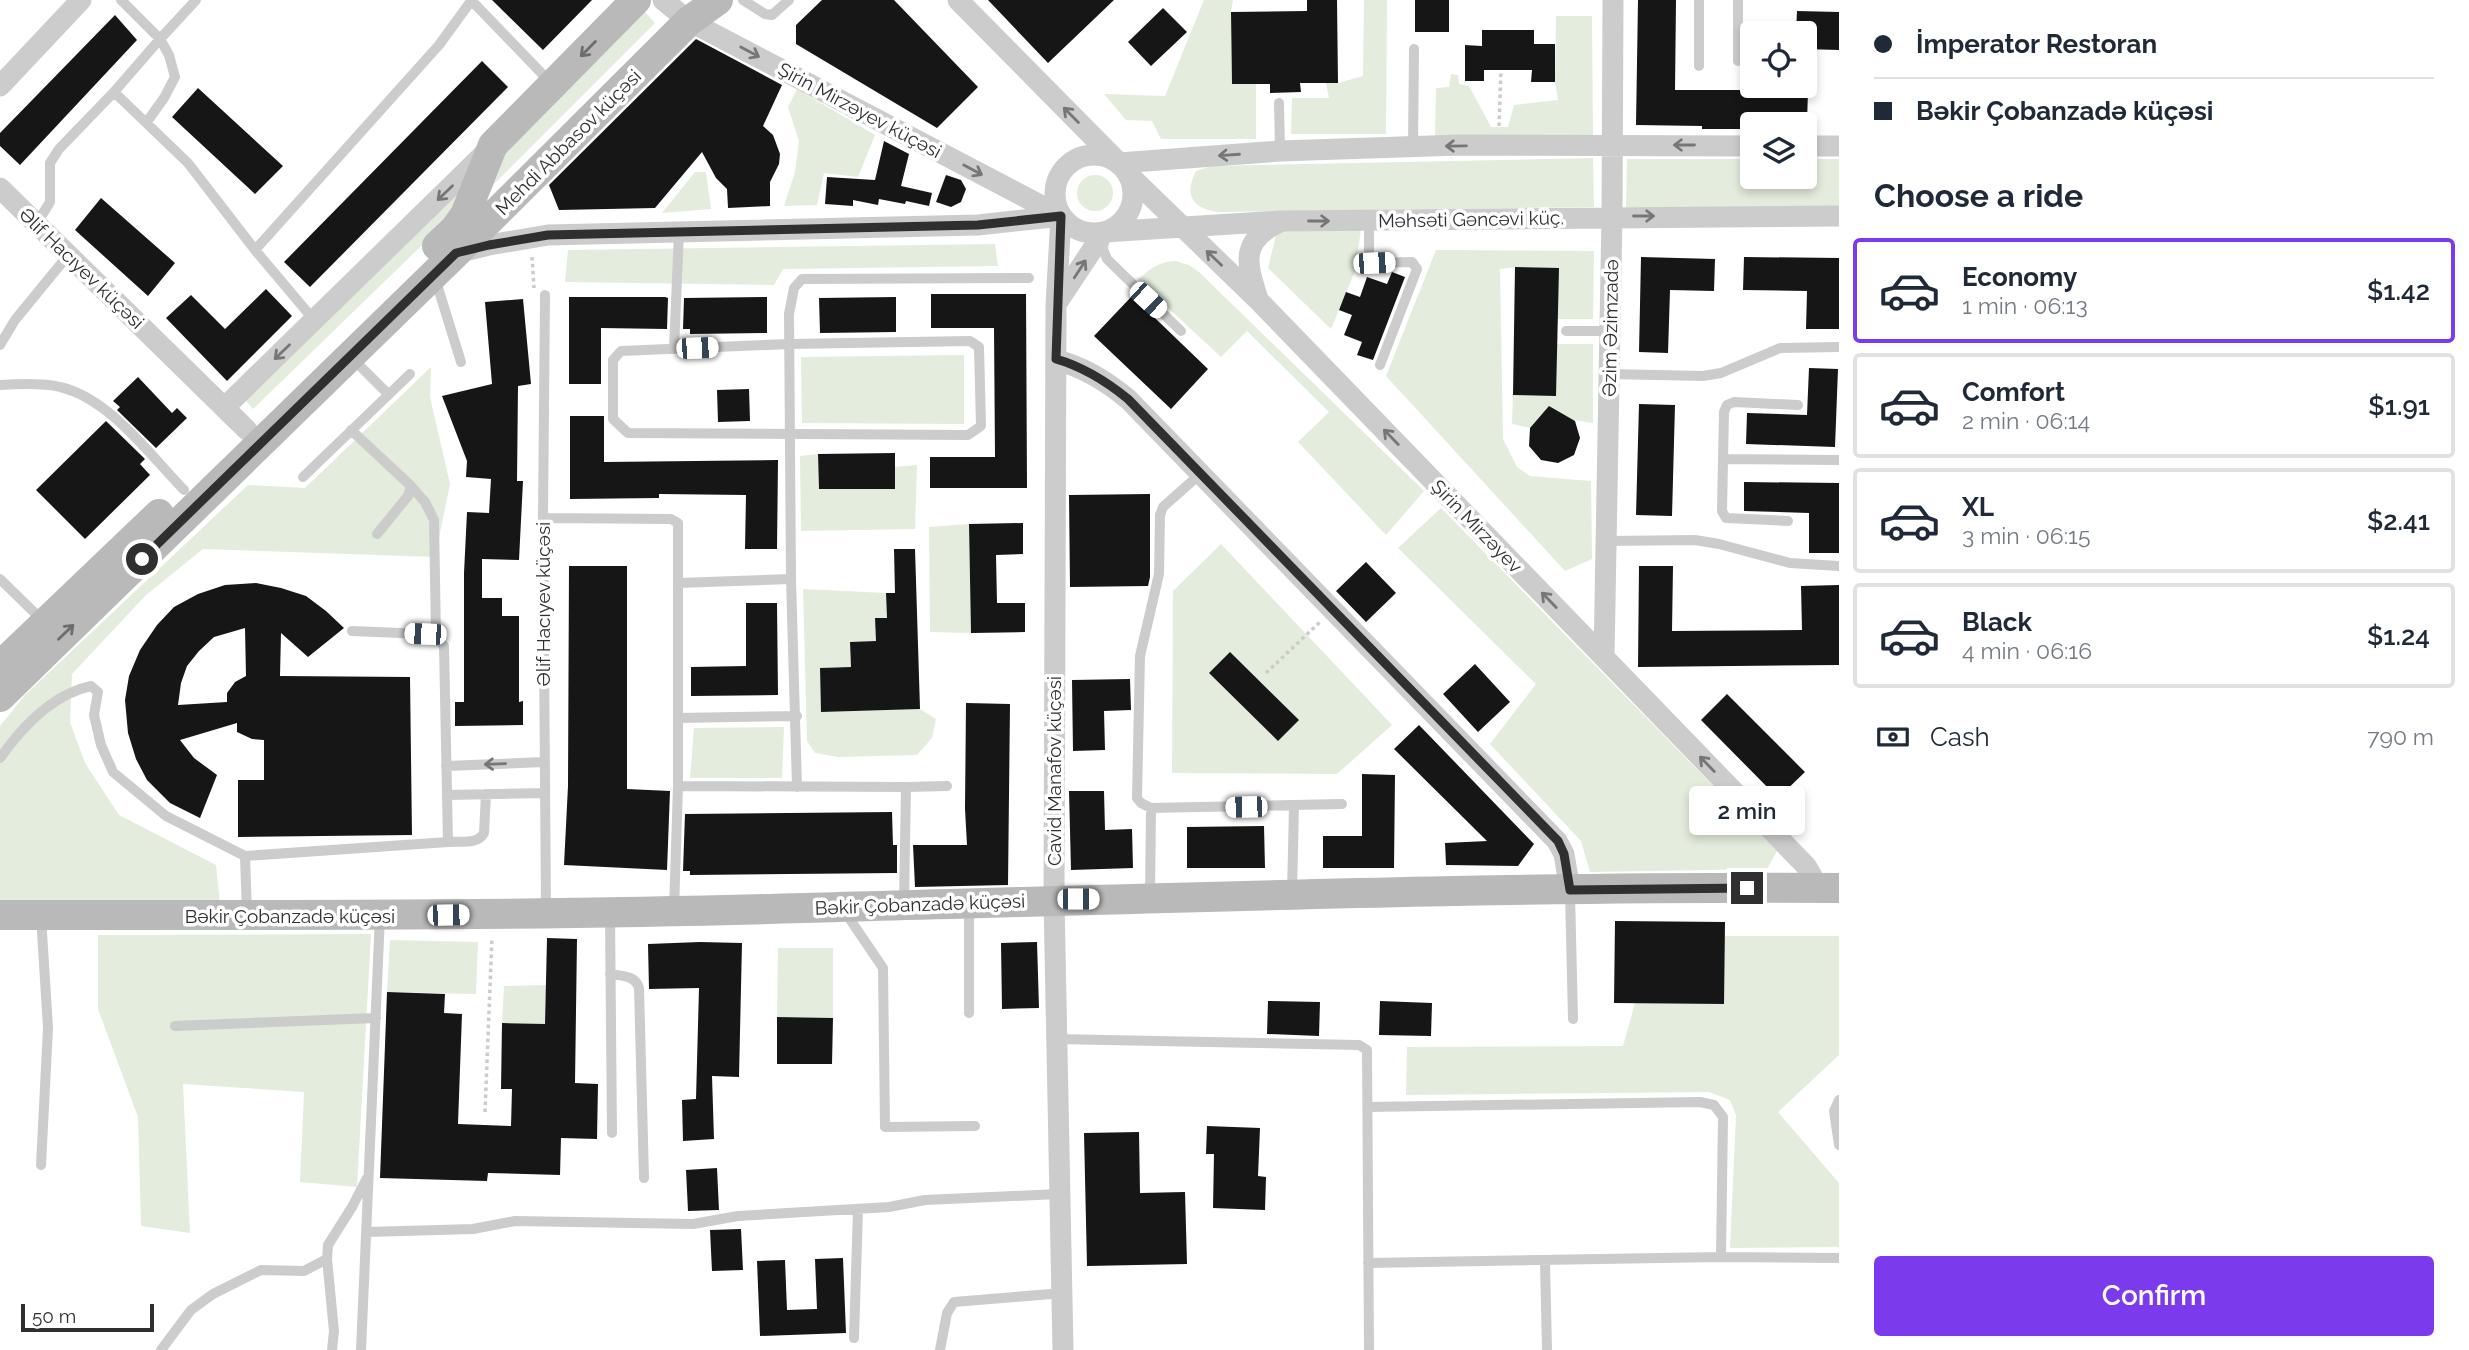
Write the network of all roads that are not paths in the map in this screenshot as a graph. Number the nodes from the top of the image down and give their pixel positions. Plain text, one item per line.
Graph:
1 (81, 0) edge
2 (121, 0) edge
3 (196, 0) edge
4 (636, 0) edge
5 (663, 0) edge
6 (718, 0) edge
7 (743, 0) edge
8 (789, 0) edge
9 (958, 0) edge
10 (1613, 0) edge
11 (1699, 0) edge
12 (1738, 0) edge
13 (471, 1) edge
14 (689, 21) junction
15 (160, 39) junction
16 (1414, 49) dead end
17 (1738, 61) dead end
18 (1699, 66) dead end
19 (553, 85) junction
20 (0, 86) edge
21 (114, 92) junction
22 (1279, 103) dead end
23 (146, 123) junction
24 (493, 145) junction
25 (1612, 145) junction
26 (1740, 146) edge
27 (1817, 146) edge
28 (1839, 146) edge
29 (1413, 147) junction
30 (1280, 151) junction
31 (1123, 168) junction
32 (0, 188) edge
33 (1061, 216) junction
34 (1612, 216) junction
35 (1839, 216) edge
36 (1280, 221) junction
37 (1368, 221) junction
38 (37, 223) junction
39 (1181, 227) junction
40 (679, 232) junction
41 (1104, 232) junction
42 (255, 250) junction
43 (456, 253) junction
44 (69, 254) junction
45 (434, 275) junction
46 (1029, 278) dead end
47 (545, 295) dead end
48 (1259, 301) junction
49 (1056, 305) junction
50 (314, 320) junction
51 (1181, 331) dead end
52 (1566, 331) dead end
53 (1610, 331) junction
54 (789, 344) junction
55 (0, 345) edge
56 (1839, 347) edge
57 (674, 349) junction
58 (351, 356) junction
59 (1056, 359) junction
60 (461, 362) dead end
61 (1380, 365) dead end
62 (410, 374) dead end
63 (1609, 374) junction
64 (0, 385) edge
65 (388, 394) junction
66 (1798, 405) dead end
67 (225, 407) junction
68 (247, 430) junction
69 (351, 430) junction
70 (789, 435) junction
71 (1723, 459) junction
72 (1839, 460) edge
73 (1199, 475) junction
74 (303, 477) dead end
75 (411, 486) junction
76 (184, 490) junction
77 (542, 518) junction
78 (1788, 521) dead end
79 (377, 534) dead end
80 (1606, 541) junction
81 (1839, 566) edge
82 (0, 579) edge
83 (791, 579) junction
84 (678, 583) junction
85 (45, 623) junction
86 (352, 631) dead end
87 (436, 637) junction
88 (1604, 657) junction
89 (14, 668) edge
90 (0, 697) edge
91 (0, 705) edge
92 (797, 716) junction
93 (678, 718) junction
94 (0, 758) edge
95 (544, 762) junction
96 (446, 766) junction
97 (678, 786) junction
98 (947, 786) dead end
99 (797, 787) junction
100 (906, 787) junction
101 (544, 793) junction
102 (486, 794) junction
103 (447, 795) junction
104 (1342, 804) dead end
105 (1294, 806) junction
106 (1151, 808) junction
107 (448, 842) junction
108 (245, 856) junction
109 (1827, 888) edge
110 (1570, 890) junction
111 (1292, 896) junction
112 (1150, 898) junction
113 (1054, 900) junction
114 (970, 903) junction
115 (904, 905) junction
116 (841, 907) junction
117 (674, 910) junction
118 (546, 912) junction
119 (610, 912) junction
120 (0, 915) edge
121 (41, 915) junction
122 (247, 916) junction
123 (380, 916) junction
124 (610, 974) junction
125 (969, 1013) dead end
126 (376, 1018) junction
127 (1573, 1019) dead end
128 (175, 1026) dead end
129 (1055, 1039) junction
130 (1839, 1100) edge
131 (1368, 1107) junction
132 (975, 1126) dead end
133 (612, 1133) dead end
134 (1839, 1145) edge
135 (41, 1165) dead end
136 (370, 1172) junction
137 (645, 1178) dead end
138 (1058, 1194) junction
139 (858, 1209) junction
140 (367, 1232) junction
141 (1721, 1256) junction
142 (1839, 1258) edge
143 (327, 1259) junction
144 (1545, 1262) junction
145 (1368, 1263) junction
146 (1063, 1293) junction
147 (854, 1338) dead end
148 (161, 1350) edge
149 (332, 1350) edge
150 (361, 1350) edge
151 (940, 1350) edge
152 (1063, 1350) edge
153 (1369, 1350) edge
154 (1546, 1350) edge

1 - 20 street
2 - 15 lane
3 - 15 lane
4 -> 19 street, Mehdi Abbasov küçəsi
5 - 14 street, Şirin Mirzəyev küçəsi
6 - 14 street, Mehdi Abbasov küçəsi
7 - 8 lane
31 -> 9 street
10 - 25 street, Əzim Əzimzadə
11 - 18 lane
12 - 17 lane
13 - 19 lane
13 - 42 lane
14 -> 33 street, Şirin Mirzəyev küçəsi
14 - 43 street, Mehdi Abbasov küçəsi
15 - 21 lane
15 - 23 lane
16 - 29 lane
19 - 24 street, Mehdi Abbasov küçəsi
21 - 23 lane
21 - 38 lane
22 - 30 lane
23 - 42 lane
24 -> 50 street, Mehdi Abbasov küçəsi
24 - 68 street, Mehdi Abbasov küçəsi
26 -> 25 street
25 -> 29 street
25 - 34 street, Əzim Əzimzadə
27 - 28 street
29 - 30 street
30 -> 31 street
31 - 33 street
31 - 39 street, Şirin Mirzəyev
31 - 41 street
32 - 38 street, Əlif Hacıyev küçəsi
33 - 40 street
33 - 41 street
33 - 49 street, Cavid Manafov küçəsi
34 -> 35 street, Məhsəti Gəncəvi küç.
34 - 37 street, Məhsəti Gəncəvi küç.
34 - 53 street, Əzim Əzimzadə
36 -> 37 street, Məhsəti Gəncəvi küç.
36 - 39 street, Məhsəti Gəncəvi küç.
36 - 48 street
37 - 61 lane
38 - 44 street, Əlif Hacıyev küçəsi
39 - 41 street, Məhsəti Gəncəvi küç.
48 -> 39 street, Şirin Mirzəyev
40 - 43 street
40 - 57 lane
49 -> 41 street
41 - 51 lane
42 - 50 lane
43 - 45 street, Mehdi Abbasov küçəsi
44 - 55 lane
44 - 67 street, Əlif Hacıyev küçəsi
45 - 58 street, Mehdi Abbasov küçəsi
45 - 60 lane
46 - 54 lane
47 - 77 lane, Əlif Hacıyev küçəsi
88 -> 48 street, Şirin Mirzəyev
49 - 59 street, Cavid Manafov küçəsi
50 -> 67 street, Mehdi Abbasov küçəsi
52 - 53 lane
53 - 63 street, Əzim Əzimzadə
54 - 57 lane
54 - 70 lane
54 - 70 lane
56 - 63 lane
57 - 70 lane
58 - 65 lane
89 -> 58 street, Mehdi Abbasov küçəsi
59 - 73 street
59 - 113 street, Cavid Manafov küçəsi
62 - 65 lane
63 - 80 street, Əzim Əzimzadə
64 - 76 lane
65 - 69 lane
66 - 71 lane
67 - 68 street, Əlif Hacıyev küçəsi
68 - 76 street, Mehdi Abbasov küçəsi
69 - 74 lane
69 - 75 lane
70 - 83 lane
71 - 72 lane
71 - 78 lane
73 - 106 lane
73 - 110 street
75 - 79 lane
75 - 87 lane
76 - 85 street, Mehdi Abbasov küçəsi
77 - 84 lane
77 - 95 lane, Əlif Hacıyev küçəsi
80 - 81 lane
80 - 88 street, Əzim Əzimzadə
82 - 85 lane
83 - 84 lane
83 - 92 lane
84 - 93 lane
85 - 89 street, Mehdi Abbasov küçəsi
86 - 87 lane
87 - 96 lane
109 -> 88 street, Şirin Mirzəyev
89 - 90 street, Mehdi Abbasov küçəsi
89 - 91 street
92 - 93 lane
92 - 99 lane
93 - 97 lane
94 - 108 lane
95 -> 96 lane
95 - 101 lane, Əlif Hacıyev küçəsi
96 - 103 lane
97 - 99 lane
97 - 117 lane
98 - 100 lane
99 - 100 lane
100 - 115 lane
101 - 102 lane
101 - 118 lane, Əlif Hacıyev küçəsi
102 - 103 lane
102 - 107 lane
103 - 107 lane
104 - 105 lane
105 - 106 lane
105 - 111 lane
106 - 112 lane
107 - 108 lane
108 - 122 lane
109 - 110 street, Bəkir Çobanzadə küçəsi
110 - 111 street, Bəkir Çobanzadə küçəsi
110 - 127 lane
111 - 112 street, Bəkir Çobanzadə küçəsi
112 - 113 street, Bəkir Çobanzadə küçəsi
113 - 114 street, Bəkir Çobanzadə küçəsi
113 - 129 street, Cavid Manafov küçəsi
114 - 115 street, Bəkir Çobanzadə küçəsi
114 - 125 lane
115 - 116 street, Bəkir Çobanzadə küçəsi
116 - 117 street, Bəkir Çobanzadə küçəsi
116 - 132 lane
117 - 119 street, Bəkir Çobanzadə küçəsi
118 - 119 street, Bəkir Çobanzadə küçəsi
118 - 123 street, Bəkir Çobanzadə küçəsi
119 - 124 lane
120 - 121 street, Bəkir Çobanzadə küçəsi
121 - 122 street, Bəkir Çobanzadə küçəsi
121 - 135 lane
122 - 123 street, Bəkir Çobanzadə küçəsi
123 - 126 lane
124 - 133 lane
124 - 137 lane
126 - 128 lane
126 - 136 lane
129 - 131 lane
129 - 138 street, Cavid Manafov küçəsi
130 - 134 lane
131 - 141 lane
131 - 145 lane
136 - 140 lane
136 - 143 lane
138 - 139 lane
138 - 146 street, Cavid Manafov küçəsi
139 - 140 lane
139 - 147 lane
140 - 150 lane
141 - 142 lane
141 - 144 lane
143 - 148 lane
143 - 149 lane
144 - 145 lane
144 - 154 lane
145 - 153 lane
146 - 151 lane
146 - 152 street, Cavid Manafov küçəsi

